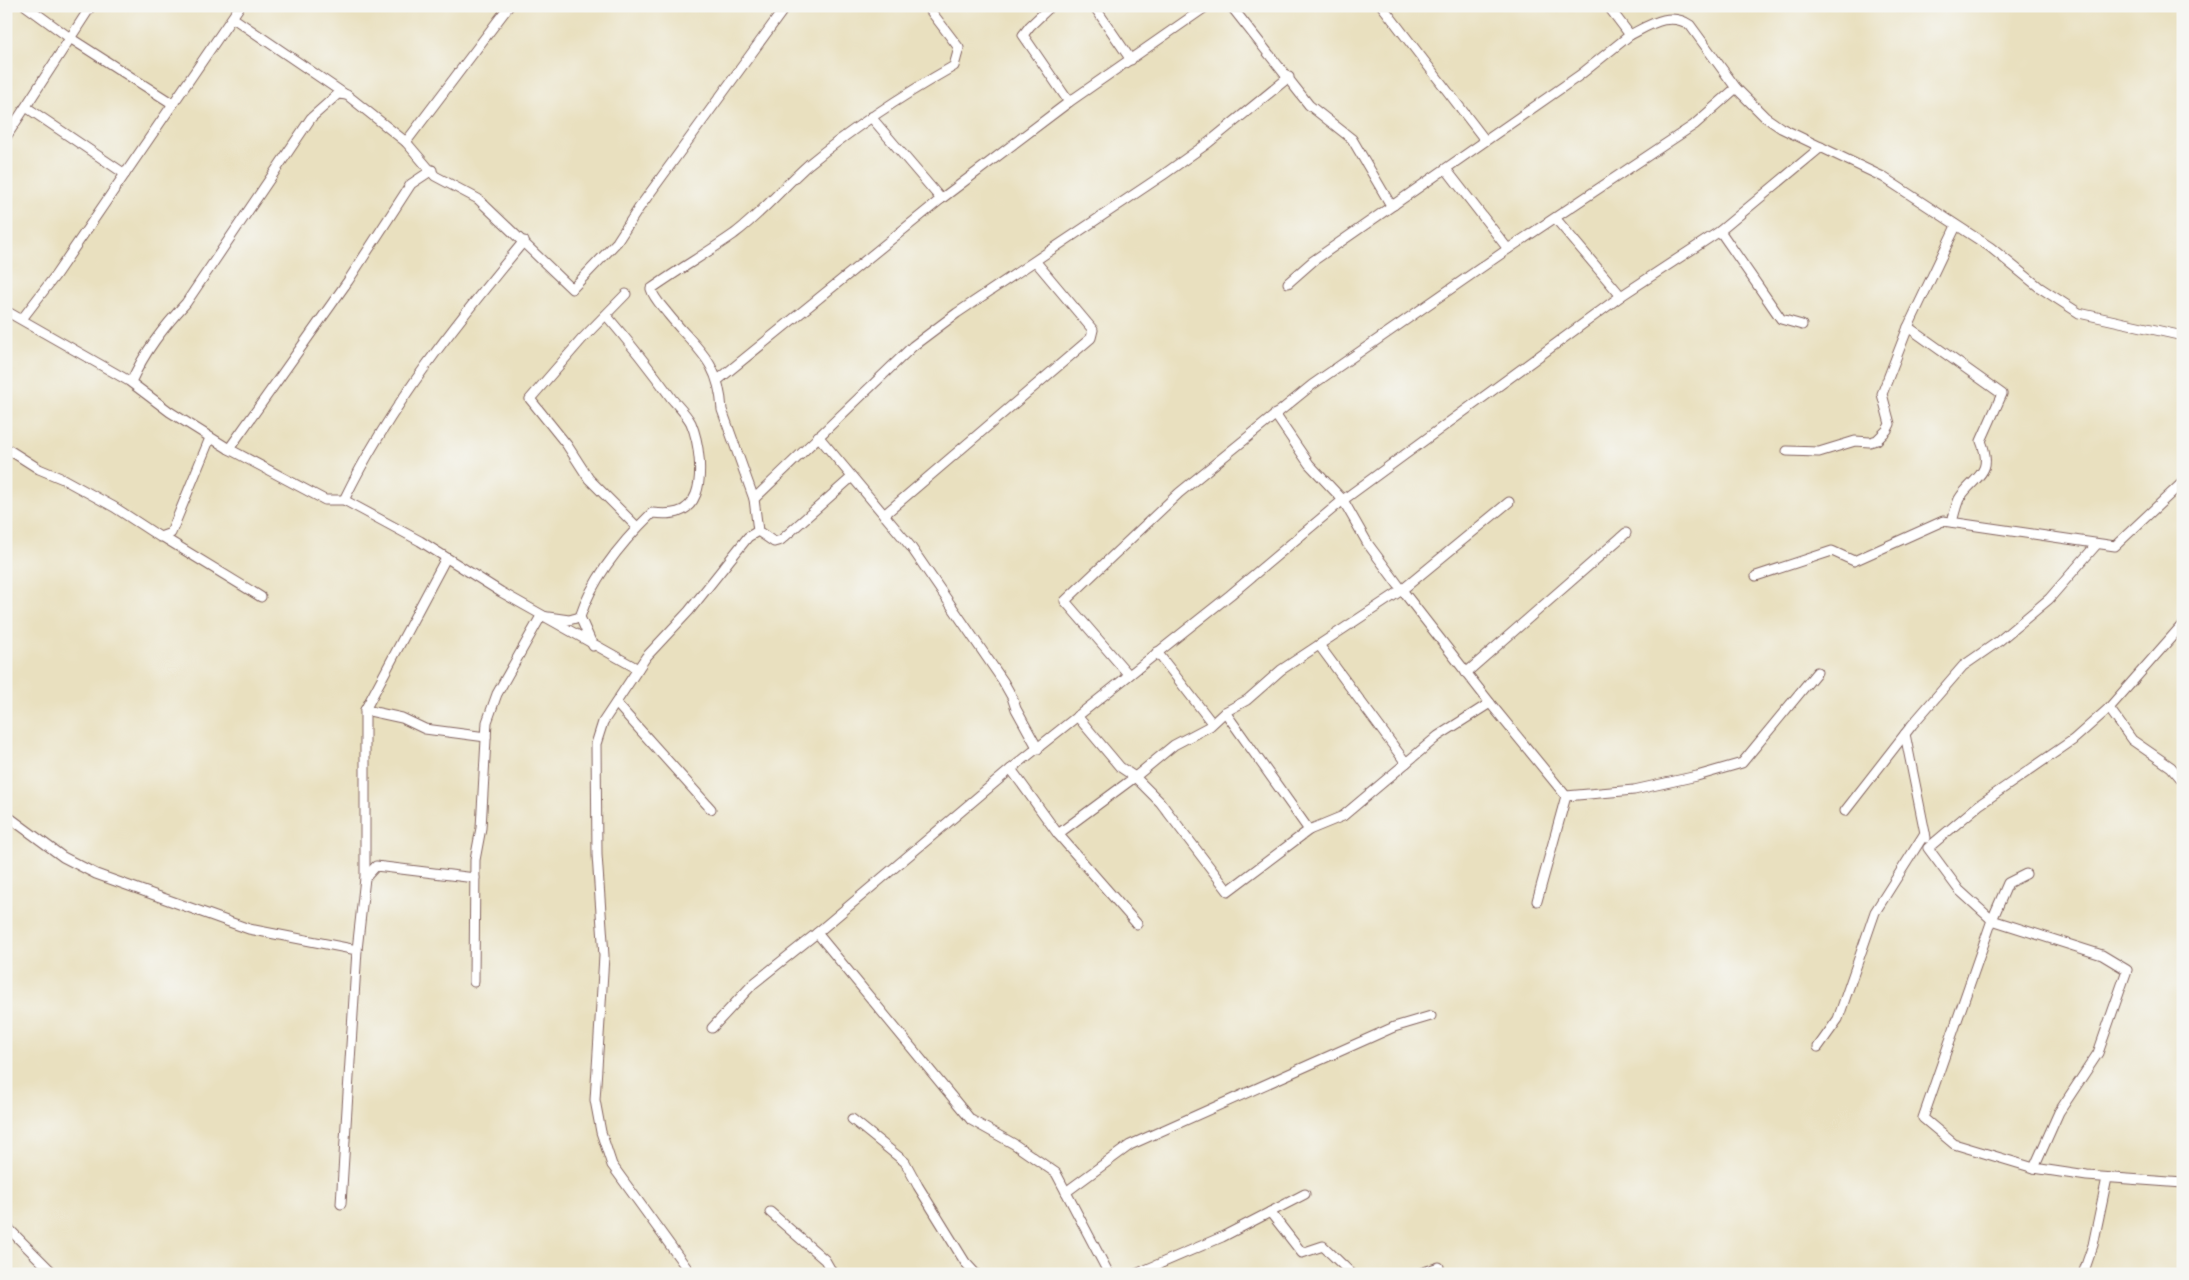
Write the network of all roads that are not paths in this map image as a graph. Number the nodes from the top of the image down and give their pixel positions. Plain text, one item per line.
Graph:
1 (26, 6) edge
2 (91, 6) edge
3 (240, 6) edge
4 (509, 6) edge
5 (786, 6) edge
6 (817, 6) edge
7 (826, 6) edge
8 (927, 6) edge
9 (1051, 6) edge
10 (1094, 6) edge
11 (1207, 6) edge
12 (1231, 6) edge
13 (1382, 6) edge
14 (1608, 6) edge
15 (232, 18) junction
16 (1630, 35) junction
17 (70, 38) junction
18 (1131, 60) junction
19 (1289, 77) junction
20 (1736, 88) junction
21 (347, 95) junction
22 (1069, 102) junction
23 (174, 104) junction
24 (26, 107) junction
25 (871, 117) junction
26 (6, 137) edge
27 (1485, 140) junction
28 (406, 142) junction
29 (1821, 147) junction
30 (1446, 169) junction
31 (432, 170) junction
32 (125, 174) junction
33 (941, 199) junction
34 (1394, 205) junction
35 (1556, 219) junction
36 (1956, 226) junction
37 (1720, 231) junction
38 (524, 241) junction
39 (1508, 249) junction
40 (1036, 262) junction
41 (1288, 284) dead end
42 (626, 294) dead end
43 (1621, 296) junction
44 (6, 311) edge
45 (606, 315) junction
46 (22, 319) junction
47 (1802, 325) dead end
48 (1908, 327) junction
49 (2183, 336) edge
50 (718, 380) junction
51 (131, 382) junction
52 (1275, 414) junction
53 (818, 436) junction
54 (210, 438) junction
55 (6, 448) edge
56 (229, 449) junction
57 (1787, 451) dead end
58 (852, 477) junction
59 (2183, 482) edge
60 (754, 499) junction
61 (344, 500) junction
62 (1343, 500) junction
63 (1509, 502) dead end
64 (884, 515) junction
65 (1952, 522) junction
66 (637, 527) junction
67 (758, 531) junction
68 (1626, 534) dead end
69 (164, 537) junction
70 (2097, 544) junction
71 (446, 558) junction
72 (1756, 576) dead end
73 (1402, 590) junction
74 (261, 597) dead end
75 (541, 616) junction
76 (580, 617) junction
77 (2182, 625) edge
78 (1318, 645) junction
79 (593, 646) junction
80 (1157, 652) junction
81 (638, 669) junction
82 (1817, 672) dead end
83 (1466, 673) junction
84 (1128, 675) junction
85 (616, 703) junction
86 (1490, 703) junction
87 (2109, 708) junction
88 (365, 710) junction
89 (1225, 712) junction
90 (1077, 716) junction
91 (1212, 722) junction
92 (1905, 734) junction
93 (486, 737) junction
94 (1038, 749) junction
95 (1406, 763) junction
96 (1011, 769) junction
97 (1135, 777) junction
98 (2183, 781) edge
99 (1566, 796) junction
100 (711, 809) dead end
101 (1845, 811) dead end
102 (6, 815) edge
103 (1309, 830) junction
104 (1925, 833) junction
105 (1058, 834) junction
106 (1928, 848) junction
107 (2026, 874) dead end
108 (365, 878) junction
109 (475, 878) junction
110 (1537, 901) dead end
111 (1992, 920) junction
112 (1137, 924) dead end
113 (817, 933) junction
114 (357, 950) junction
115 (474, 982) dead end
116 (1431, 1016) dead end
117 (712, 1028) dead end
118 (1818, 1047) dead end
119 (852, 1119) dead end
120 (2034, 1168) junction
121 (2107, 1178) junction
122 (2183, 1183) edge
123 (1066, 1192) junction
124 (1305, 1194) dead end
125 (341, 1204) dead end
126 (770, 1212) dead end
127 (1270, 1212) junction
128 (6, 1226) edge
129 (1439, 1267) dead end
130 (54, 1274) edge
131 (691, 1274) edge
132 (833, 1274) edge
133 (976, 1274) edge
134 (1108, 1274) edge
135 (1136, 1274) edge
136 (1352, 1274) edge
137 (1418, 1274) edge
138 (2083, 1274) edge

1 - 17 street
2 - 17 street
3 - 15 street
4 - 28 street
5 - 38 street
6 - 7 street
8 - 25 street
9 - 22 street
10 - 18 street
11 - 18 street
12 - 19 street
13 - 27 street
14 - 16 street
15 - 21 street
15 - 23 street
16 - 20 street
16 - 27 street
17 - 23 street
17 - 24 street
18 - 22 street
19 - 34 street
19 - 40 street
20 - 29 street
20 - 35 street
21 - 28 street
21 - 51 street
22 - 33 street
23 - 32 street
24 - 26 street
24 - 32 street
25 - 33 street
25 - 50 street
27 - 30 street
28 - 31 street
29 - 36 street
29 - 37 street
30 - 34 street
30 - 39 street
31 - 38 street
31 - 56 street
32 - 46 street
33 - 50 street
34 - 41 street
35 - 39 street
35 - 43 street
36 - 48 street
36 - 49 street
37 - 43 street
37 - 47 street
38 - 61 street
39 - 52 street
40 - 53 street
40 - 64 street
42 - 45 street
43 - 62 street
44 - 46 street
45 - 66 street
45 - 66 street
46 - 51 street
48 - 57 street
48 - 65 street
50 - 60 street
51 - 54 street
52 - 62 street
52 - 84 street
53 - 58 street
53 - 60 street
54 - 56 street
54 - 69 street
55 - 69 street
56 - 61 street
58 - 64 street
58 - 67 street
59 - 70 street
60 - 67 street
61 - 71 street
62 - 73 street
62 - 80 street
63 - 73 street
64 - 94 street
65 - 70 street
65 - 72 street
66 - 76 street
67 - 81 street
68 - 83 street
69 - 74 street
70 - 92 street
71 - 75 street
71 - 88 street
73 - 78 street
73 - 83 street
75 - 76 street
75 - 79 street
75 - 93 street
76 - 79 street
77 - 87 street
78 - 89 street
78 - 95 street
79 - 81 street
80 - 84 street
80 - 91 street
81 - 85 street
82 - 99 street
83 - 86 street
84 - 90 street
85 - 100 street
85 - 131 street
86 - 95 street
86 - 99 street
87 - 98 street
87 - 106 street
88 - 93 street
88 - 108 street
89 - 91 street
89 - 103 street
90 - 94 street
90 - 97 street
91 - 97 street
92 - 101 street
92 - 104 street
93 - 109 street
94 - 96 street
95 - 103 street
96 - 105 street
96 - 113 street
97 - 103 street
97 - 105 street
99 - 110 street
102 - 114 street
104 - 106 street
104 - 118 street
105 - 112 street
106 - 111 street
107 - 111 street
108 - 109 street
108 - 114 street
109 - 115 street
111 - 120 street
111 - 120 street
113 - 117 street
113 - 123 street
114 - 125 street
116 - 123 street
119 - 133 street
120 - 121 street
121 - 122 street
121 - 138 street
123 - 134 street
124 - 127 street
126 - 132 street
127 - 135 street
127 - 136 street
128 - 130 street
129 - 137 street

